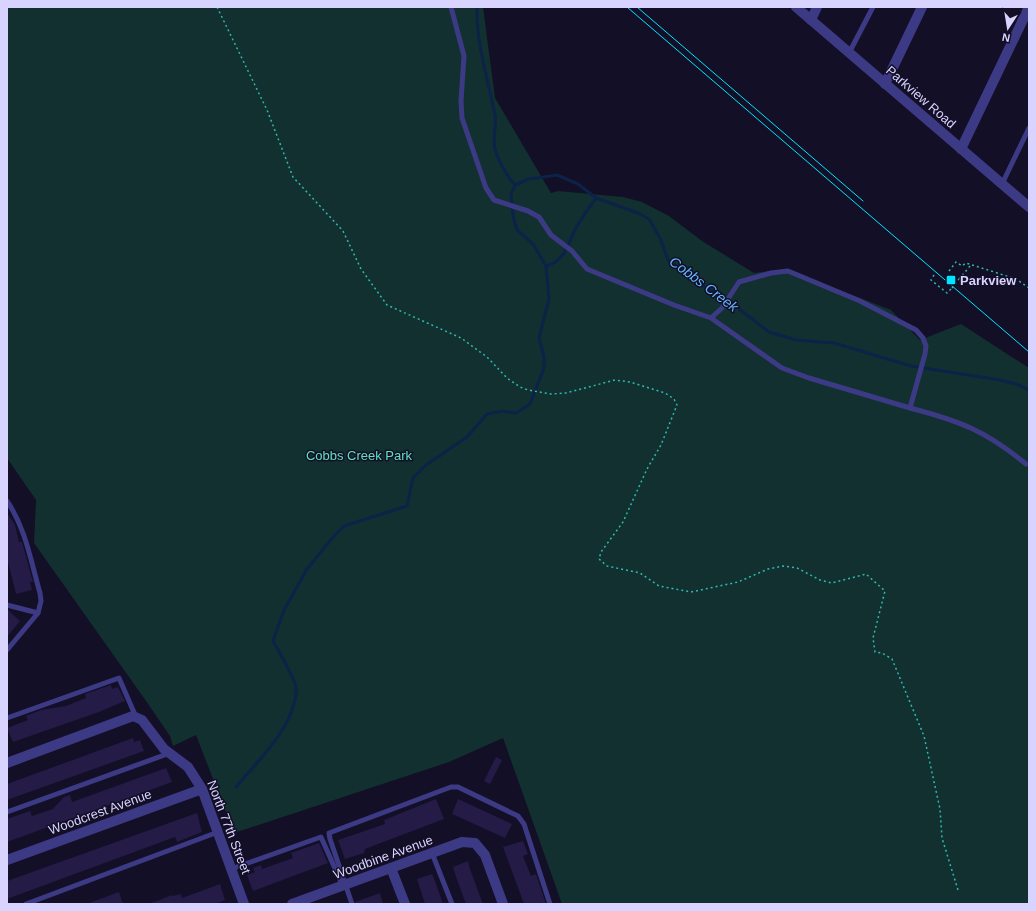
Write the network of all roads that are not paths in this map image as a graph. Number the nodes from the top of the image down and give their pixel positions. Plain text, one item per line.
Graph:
1 (451, 7) edge
2 (796, 7) edge
3 (817, 7) edge
4 (873, 7) edge
5 (922, 7) edge
6 (1029, 7) edge
7 (811, 20) junction
8 (849, 53) junction
9 (886, 84) junction
10 (1029, 128) edge
11 (961, 149) junction
12 (1002, 184) junction
13 (1029, 207) edge
14 (711, 318) junction
15 (910, 408) junction
16 (1026, 464) dead end
17 (7, 501) edge
18 (7, 604) edge
19 (38, 613) junction
20 (7, 650) edge
21 (7, 718) edge
22 (136, 718) junction
23 (170, 753) junction
24 (7, 763) edge
25 (202, 789) junction
26 (7, 812) edge
27 (218, 832) junction
28 (432, 852) junction
29 (7, 860) edge
30 (231, 868) junction
31 (391, 868) junction
32 (344, 885) junction
33 (26, 904) edge
34 (244, 904) edge
35 (292, 904) edge
36 (352, 904) edge
37 (405, 904) edge
38 (452, 904) edge
39 (503, 904) edge
40 (550, 904) edge

1 - 14 lane
2 - 7 street, Parkview Road
3 - 7 street
4 - 8 lane
5 - 9 street
6 - 11 street
7 - 8 street, Parkview Road
8 - 9 street, Parkview Road
9 - 11 street, Parkview Road
10 - 12 lane
11 - 12 street, Parkview Road
12 - 13 street, Parkview Road
14 - 15 lane
14 - 15 lane
15 - 16 lane
17 - 19 lane
18 - 19 lane
19 - 20 lane
21 - 22 lane
22 - 23 street, North 77th Street
22 - 24 street
23 - 25 street, North 77th Street
23 - 26 lane
25 - 27 street, North 77th Street
25 - 29 street, Woodcrest Avenue
27 - 30 street, North 77th Street
27 - 33 lane
28 - 31 street, Woodbine Avenue
28 - 38 lane
28 - 39 street, Woodbine Avenue
30 - 32 lane
30 - 34 street, North 77th Street
31 - 32 street, Woodbine Avenue
31 - 37 street
32 - 35 street, Woodbine Avenue
32 - 36 lane
32 - 40 lane

